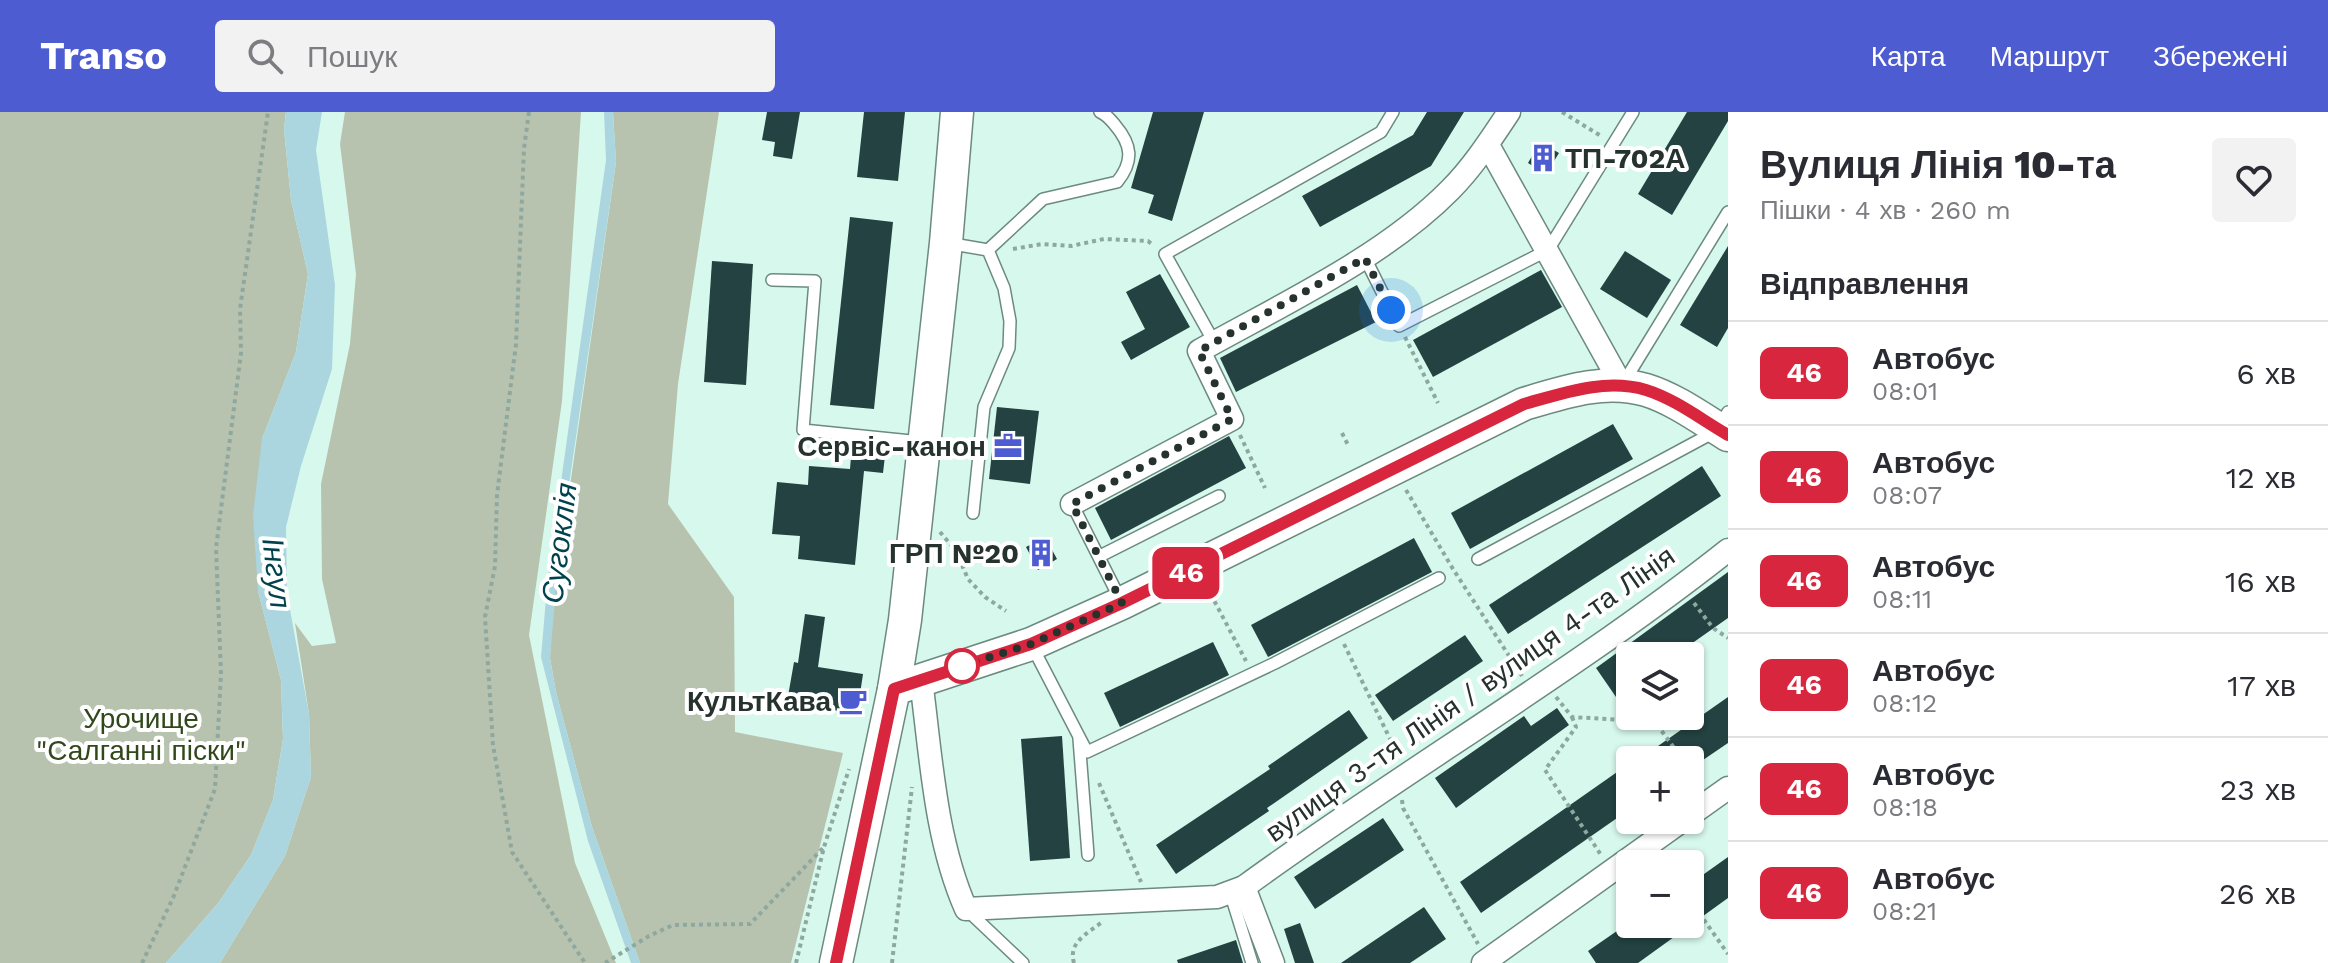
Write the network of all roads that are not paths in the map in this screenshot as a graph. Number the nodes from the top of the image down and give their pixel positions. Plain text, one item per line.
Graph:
1 (957, 112) edge
2 (1100, 112) edge
3 (1393, 112) edge
4 (1509, 112) edge
5 (1633, 112) edge
6 (1488, 145) junction
7 (1728, 212) edge
8 (946, 243) junction
9 (988, 250) junction
10 (1548, 250) junction
11 (1365, 258) junction
12 (772, 280) dead end
13 (1214, 342) junction
14 (1622, 386) junction
15 (1724, 425) edge
16 (925, 442) junction
17 (1219, 496) dead end
18 (1072, 504) joint
19 (973, 513) dead end
20 (1728, 550) edge
21 (1100, 556) junction
22 (1478, 559) dead end
23 (1439, 578) dead end
24 (1122, 603) junction
25 (1031, 644) junction
26 (907, 684) junction
27 (1079, 735) junction
28 (1728, 788) edge
29 (1704, 805) edge
30 (1664, 834) edge
31 (1088, 855) dead end
32 (1237, 889) junction
33 (966, 909) junction
34 (1485, 962) edge
35 (836, 963) edge
36 (1023, 963) edge
37 (1252, 963) edge
38 (1273, 963) edge

1 - 8 street
2 - 9 lane
3 - 13 lane
4 - 6 street
5 - 10 lane
6 - 10 street
6 - 11 street
7 - 14 lane
8 - 9 lane
8 - 16 street
9 - 19 lane
10 - 11 lane
10 - 14 street
11 - 13 street
12 - 16 lane
13 - 18 street
14 - 15 street
14 - 24 street
15 - 22 lane
16 - 26 street
17 - 21 lane
18 - 21 lane
20 - 32 street, вулиця 3-тя Лінія / вулиця 4-та Лінія
21 - 24 lane
23 - 27 lane
24 - 25 street
25 - 26 street
25 - 27 lane
26 - 33 street
26 - 35 street
27 - 31 lane
28 - 29 street
30 - 34 street
32 - 33 street
32 - 37 lane
32 - 38 street
33 - 36 lane

